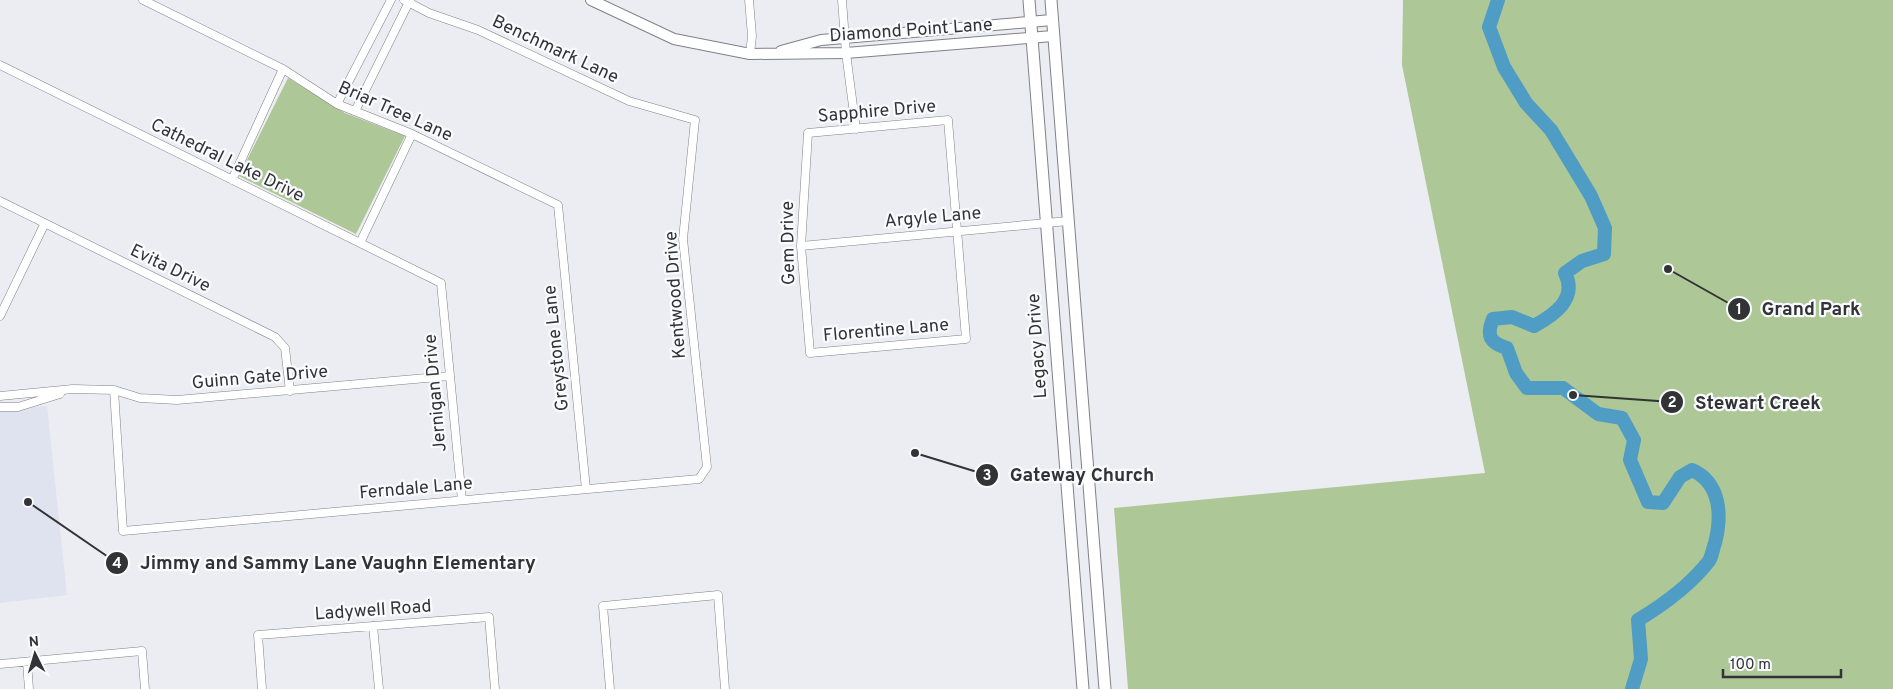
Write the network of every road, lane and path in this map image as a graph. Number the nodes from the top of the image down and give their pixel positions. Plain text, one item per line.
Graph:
1 (143, 0) edge
2 (392, 0) edge
3 (591, 0) edge
4 (749, 0) edge
5 (842, 0) edge
6 (1029, 0) edge
7 (1051, 0) edge
8 (408, 1) edge
9 (1052, 20) junction
10 (1030, 22) junction
11 (1053, 36) junction
12 (845, 38) junction
13 (1031, 38) junction
14 (846, 53) junction
15 (750, 54) junction
16 (771, 54) junction
17 (0, 65) edge
18 (284, 69) junction
19 (336, 104) junction
20 (354, 111) junction
21 (695, 120) joint
22 (856, 129) junction
23 (808, 133) joint
24 (412, 134) junction
25 (232, 180) junction
26 (0, 202) edge
27 (558, 205) joint
28 (1068, 220) junction
29 (1046, 222) junction
30 (44, 225) junction
31 (957, 232) junction
32 (360, 242) junction
33 (801, 246) junction
34 (441, 283) joint
35 (0, 316) edge
36 (810, 353) joint
37 (449, 376) junction
38 (73, 390) junction
39 (114, 390) junction
40 (290, 391) junction
41 (0, 396) edge
42 (0, 407) edge
43 (707, 467) joint
44 (586, 489) junction
45 (462, 500) junction
46 (1090, 503) junction
47 (1068, 505) junction
48 (373, 626) junction
49 (27, 662) junction
50 (0, 664) edge
51 (29, 689) edge
52 (145, 689) edge
53 (262, 689) edge
54 (378, 689) edge
55 (495, 689) edge
56 (610, 689) edge
57 (725, 689) edge
58 (1083, 689) edge
59 (1106, 689) edge

1 - 18 street, Briar Tree Lane
2 - 19 street
3 - 15 street, Diamond Point Lane
4 - 15 street
5 - 12 street
6 - 10 main road, Legacy Drive
7 - 9 main road
8 - 20 street
8 - 21 street, Benchmark Lane
9 - 10 street, Diamond Point Lane
9 - 11 main road
10 - 12 street, Diamond Point Lane
10 - 13 main road, Legacy Drive
11 - 13 street, Diamond Point Lane
11 - 28 main road
12 - 14 street
12 - 16 street, Diamond Point Lane
13 - 14 street, Diamond Point Lane
13 - 29 main road, Legacy Drive
14 - 16 street, Diamond Point Lane
14 - 22 street
15 - 16 street, Diamond Point Lane
17 - 25 street, Cathedral Lake Drive
18 - 19 street, Briar Tree Lane
18 - 25 street
19 - 20 street, Briar Tree Lane
20 - 24 street, Briar Tree Lane
21 - 43 street, Kentwood Drive
22 - 23 street, Sapphire Drive
22 - 31 street, Sapphire Drive
23 - 33 street, Gem Drive
24 - 27 street, Briar Tree Lane
24 - 32 street
25 - 32 street, Cathedral Lake Drive
26 - 30 street, Evita Drive
27 - 44 street, Greystone Lane
28 - 29 street, Argyle Lane
28 - 46 main road
29 - 31 street, Argyle Lane
29 - 47 main road, Legacy Drive
30 - 35 street
30 - 40 street, Evita Drive
31 - 33 street, Argyle Lane
31 - 36 street, Florentine Lane
32 - 34 street, Cathedral Lake Drive
33 - 36 street, Gem Drive
34 - 37 street, Jernigan Drive
37 - 40 street, Guinn Gate Drive
37 - 45 street, Jernigan Drive
38 - 39 street, Guinn Gate Drive
38 - 41 street, Guinn Gate Drive
38 - 42 street, Guinn Gate Drive
39 - 40 street, Guinn Gate Drive
39 - 45 street, Ferndale Lane
43 - 44 street, Ferndale Lane
44 - 45 street, Ferndale Lane
46 - 47 main road
46 - 59 main road
47 - 58 main road, Legacy Drive
48 - 53 street, Ladywell Road
48 - 54 street
48 - 55 street, Ladywell Road
49 - 50 street
49 - 51 street
49 - 52 street
56 - 57 street

